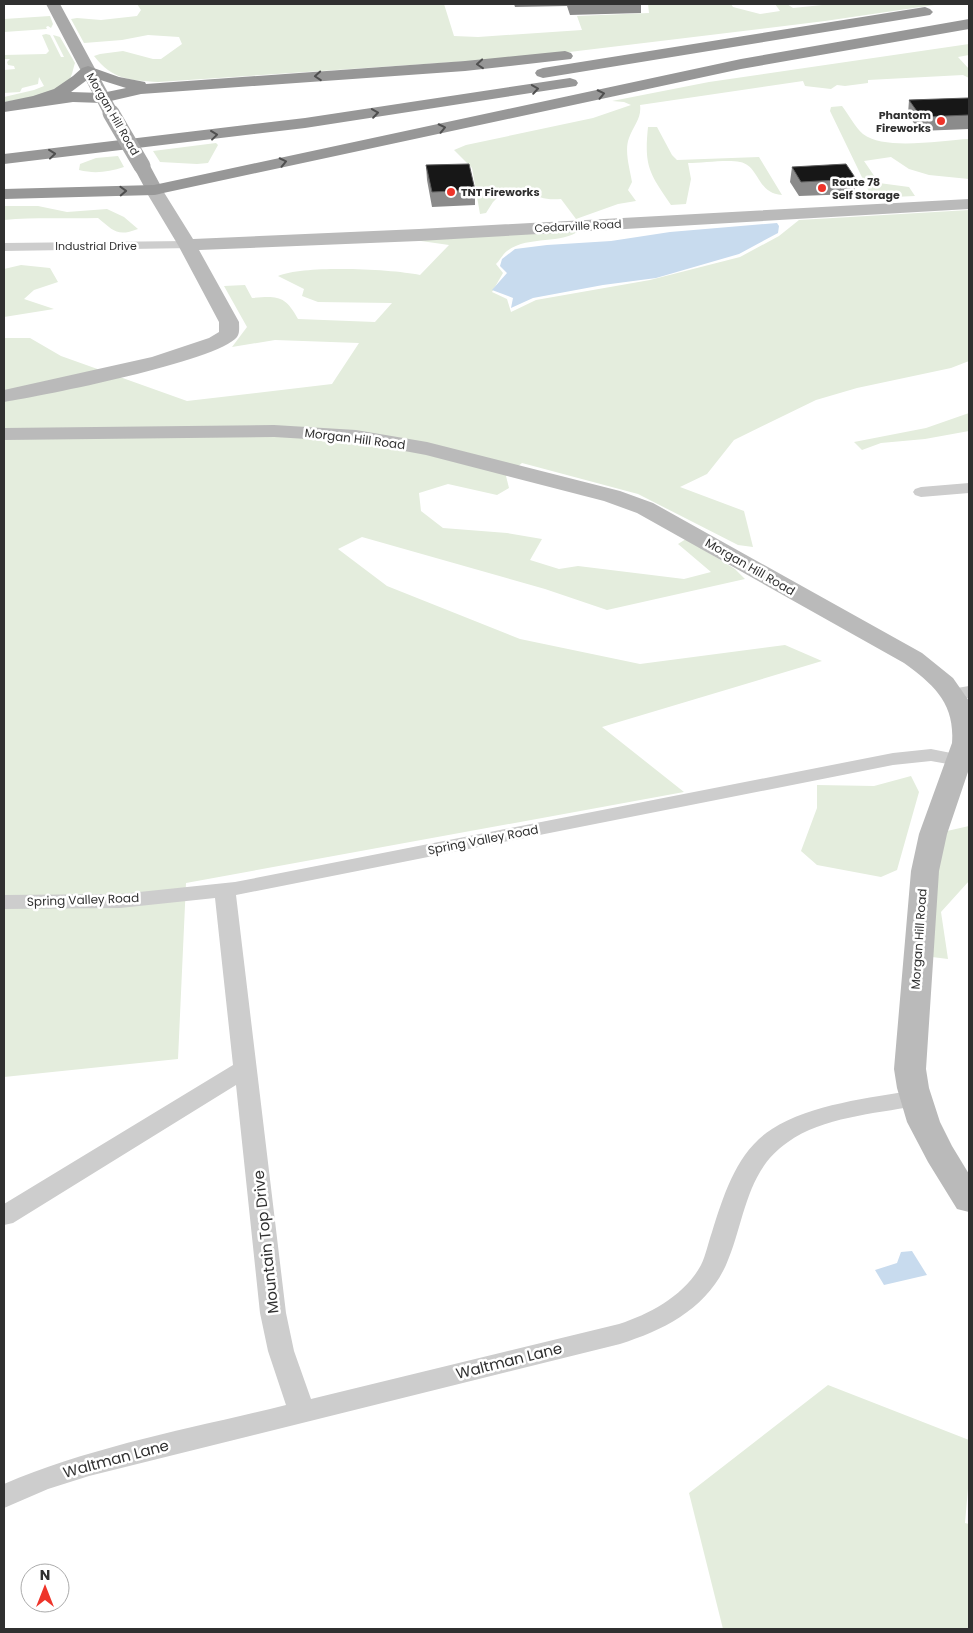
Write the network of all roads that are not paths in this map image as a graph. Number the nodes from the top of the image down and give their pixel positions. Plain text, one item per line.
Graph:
1 (53, 4) edge
2 (969, 22) edge
3 (88, 71) junction
4 (168, 87) junction
5 (38, 102) junction
6 (106, 106) junction
7 (4, 107) edge
8 (4, 143) edge
9 (4, 159) edge
10 (154, 190) junction
11 (4, 194) edge
12 (969, 204) edge
13 (187, 246) junction
14 (4, 247) edge
15 (4, 396) edge
16 (4, 434) edge
17 (969, 488) edge
18 (921, 492) dead end
19 (961, 693) edge
20 (959, 760) junction
21 (225, 890) junction
22 (4, 902) edge
23 (246, 1068) junction
24 (915, 1098) junction
25 (969, 1200) edge
26 (4, 1216) edge
27 (302, 1412) junction
28 (4, 1496) edge

1 - 3 main road, Morgan Hill Road
9 -> 2 highway
10 -> 2 highway
3 - 4 highway
3 - 5 highway
3 - 6 main road, Morgan Hill Road
4 - 6 highway
8 -> 4 highway
5 - 6 highway
5 - 7 highway
6 - 10 main road, Morgan Hill Road, bridge
11 -> 10 highway
10 - 13 main road, Morgan Hill Road
12 - 13 main road, Cedarville Road
13 - 14 street, Industrial Drive
13 - 15 main road, Morgan Hill Road
16 - 19 main road, Morgan Hill Road
17 - 18 street
19 - 20 main road, Morgan Hill Road
20 - 21 street, Spring Valley Road
20 - 24 main road, Morgan Hill Road
21 - 22 street, Spring Valley Road
21 - 23 street, Mountain Top Drive
23 - 26 street
23 - 27 street, Mountain Top Drive
24 - 25 main road, Morgan Hill Road
24 - 27 street, Waltman Lane
27 - 28 street, Waltman Lane

